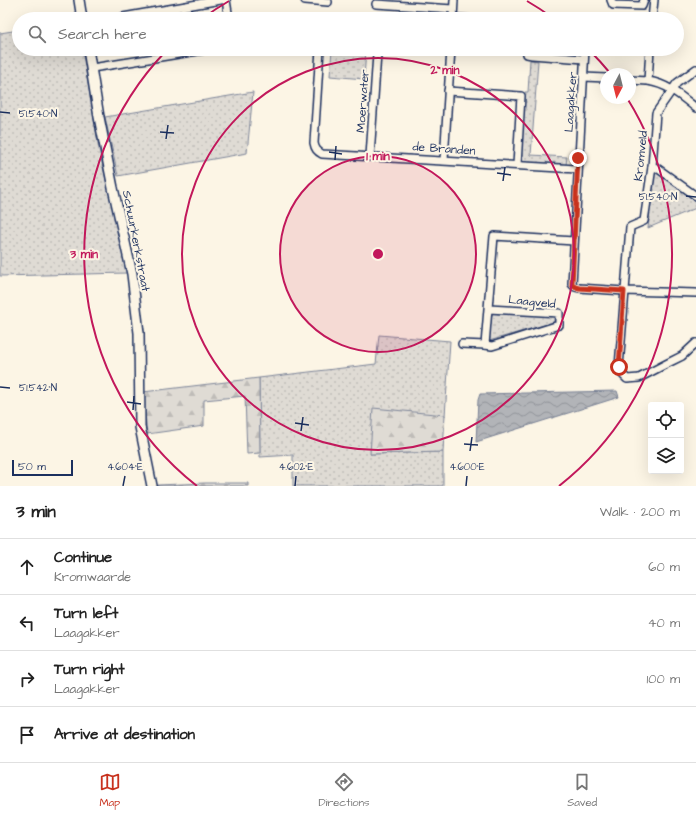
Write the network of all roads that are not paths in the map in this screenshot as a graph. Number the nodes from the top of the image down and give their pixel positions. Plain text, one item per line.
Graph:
1 (79, 0) edge
2 (221, 0) edge
3 (226, 0) edge
4 (305, 0) edge
5 (454, 0) edge
6 (611, 0) edge
7 (644, 0) edge
8 (654, 0) edge
9 (328, 2) dead end
10 (376, 4) dead end
11 (453, 9) joint
12 (157, 11) joint
13 (81, 12) edge
14 (151, 12) edge
15 (228, 12) edge
16 (653, 12) edge
17 (89, 56) edge
18 (150, 56) edge
19 (320, 56) edge
20 (377, 56) edge
21 (450, 56) edge
22 (545, 56) edge
23 (584, 56) edge
24 (650, 56) edge
25 (584, 59) junction
26 (92, 68) junction
27 (696, 69) edge
28 (584, 77) junction
29 (600, 78) edge
30 (636, 80) edge
31 (648, 81) junction
32 (673, 90) junction
33 (448, 91) junction
34 (696, 108) edge
35 (370, 156) junction
36 (444, 160) junction
37 (517, 165) junction
38 (652, 166) junction
39 (577, 169) junction
40 (696, 196) edge
41 (574, 241) junction
42 (624, 291) junction
43 (696, 293) edge
44 (489, 309) junction
45 (696, 343) edge
46 (462, 344) dead end
47 (485, 345) junction
48 (152, 486) edge

1 - 13 street
2 - 12 street
3 - 15 street
4 - 9 street
5 - 11 street
6 - 7 street
8 - 16 street
10 - 11 street
12 - 14 street
17 - 26 street, Schuurkerkstraat
18 - 26 street
19 - 35 street, de Branden
20 - 35 street, Moerwater
21 - 33 street
22 - 25 street, Laagakker
23 - 25 street, Laagakker
24 - 31 street
25 - 28 street, Laagakker
26 - 48 street, Schuurkerkstraat
27 - 32 street, Kromveld
28 - 29 street
28 - 39 street, Laagakker
30 - 31 street
31 - 32 street
32 - 34 street
32 - 38 street, Kromveld
33 - 36 street
33 - 37 street
35 - 36 street, de Branden
36 - 37 street, de Branden
37 - 39 street, de Branden
38 - 40 street
38 - 42 street, Kromveld
39 - 41 street, Laagakker
41 - 42 street, Laagakker
41 - 44 street
42 - 43 street, Laagakker
42 - 45 street
44 - 47 street
44 - 47 street, Laagveld
46 - 47 street, Laagveld

